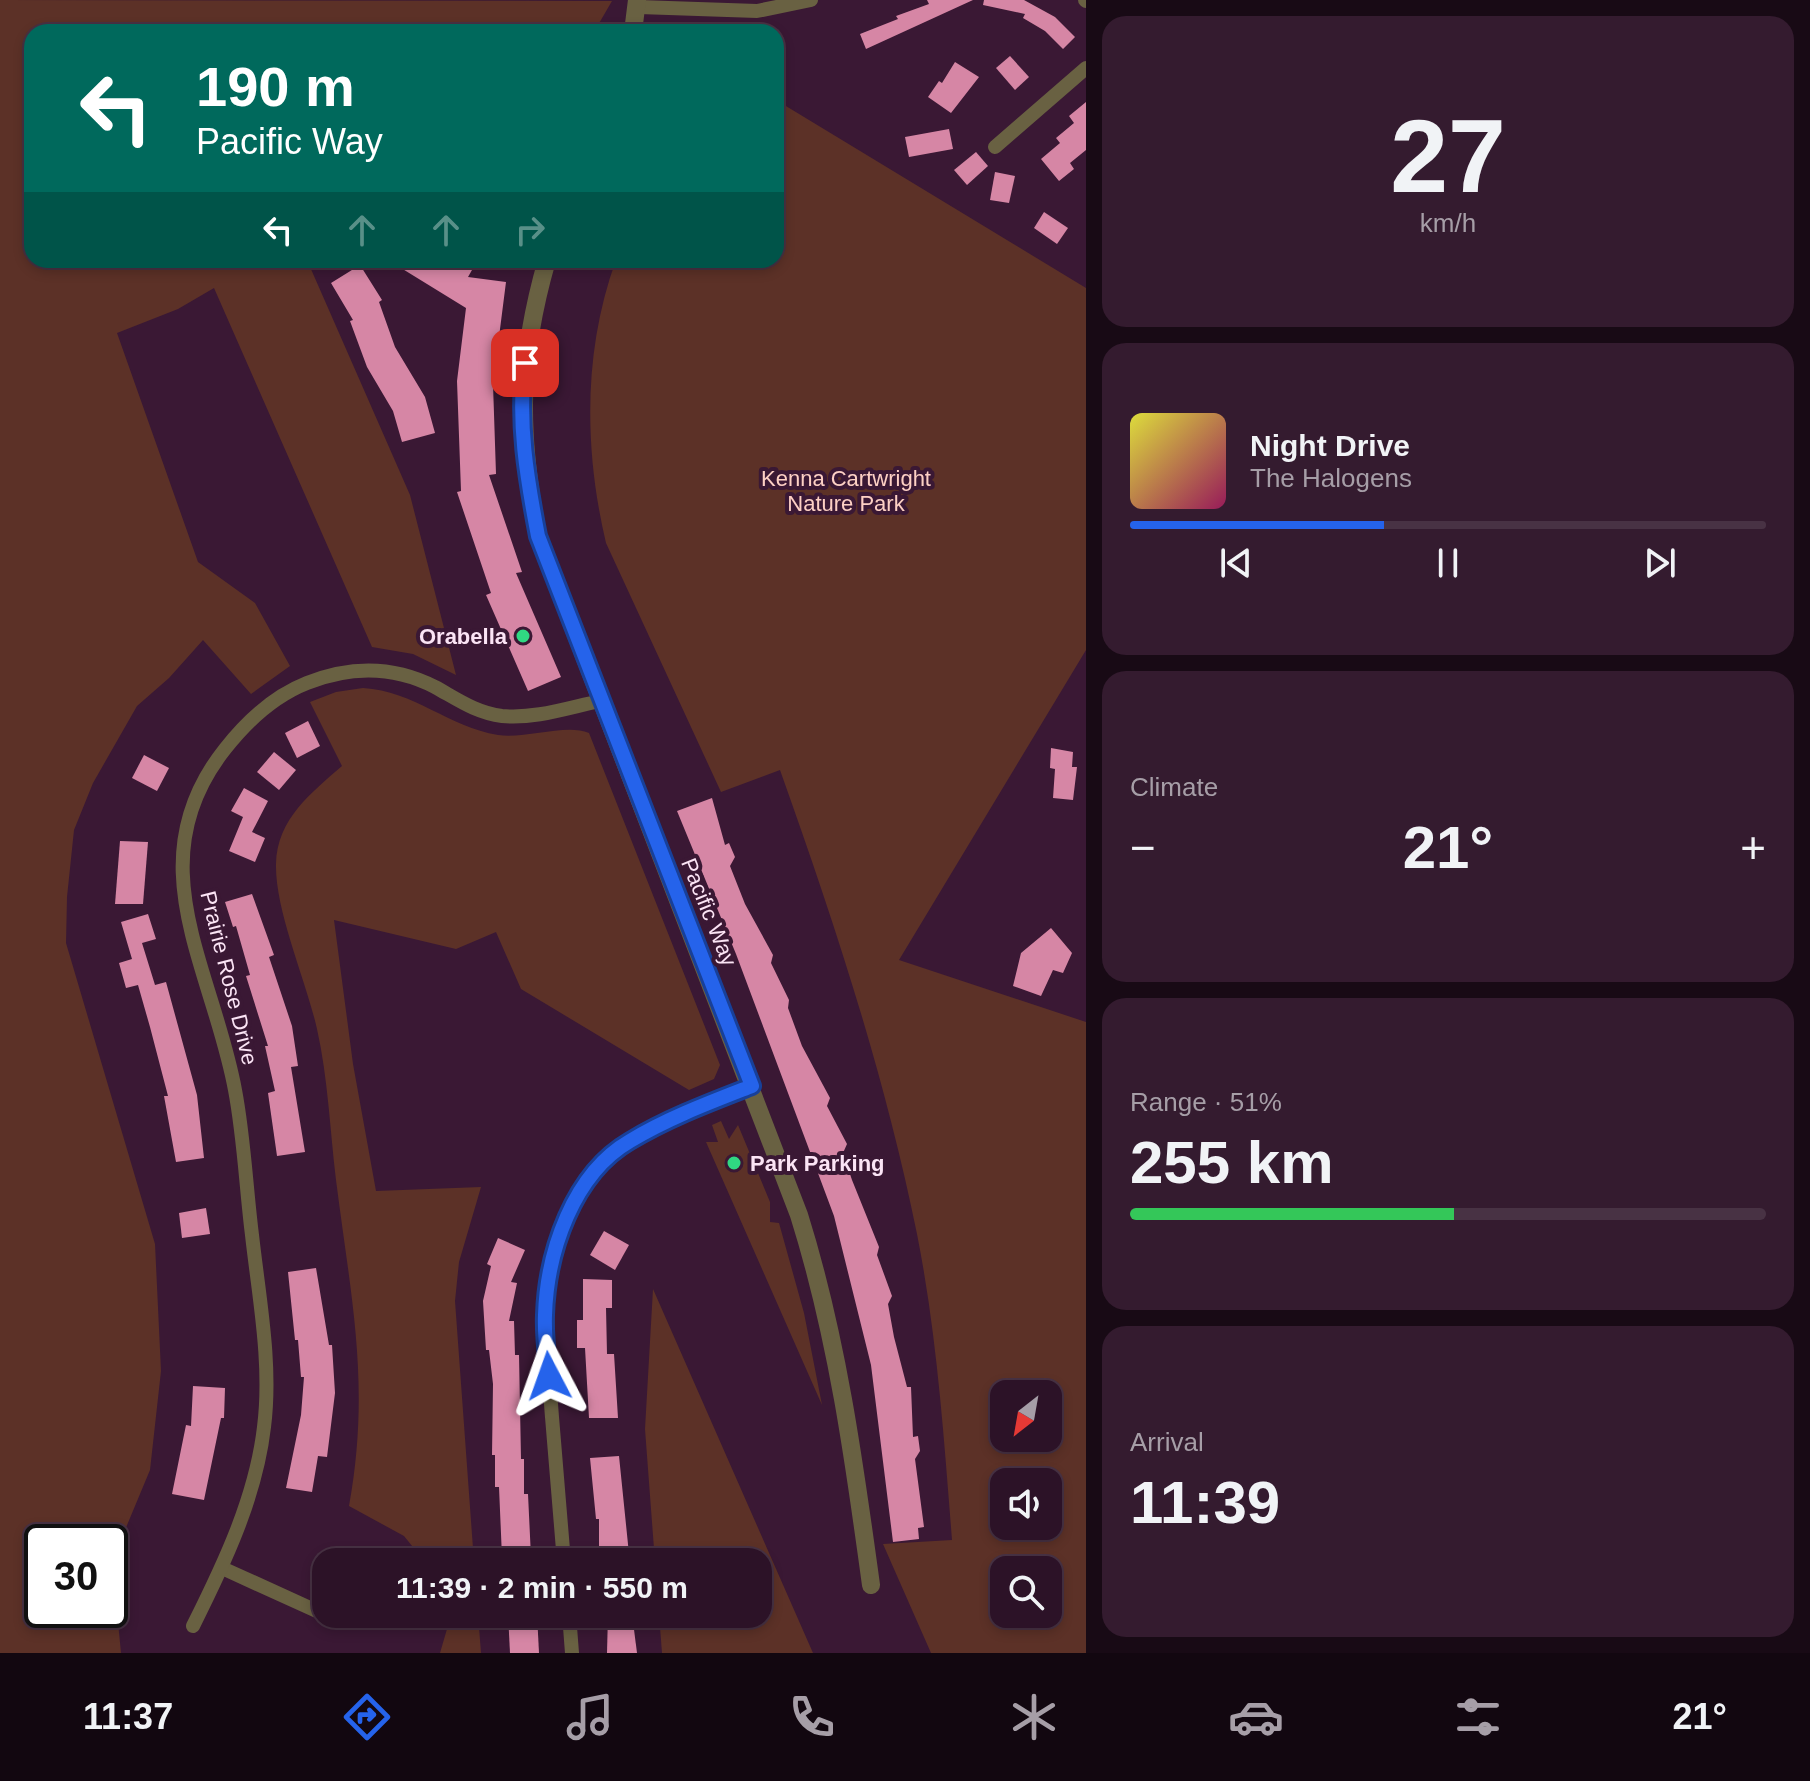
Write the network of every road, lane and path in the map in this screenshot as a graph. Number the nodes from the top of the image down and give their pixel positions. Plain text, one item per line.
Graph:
1 (811, 0) edge
2 (638, 3) edge
3 (634, 24) edge
4 (1086, 68) edge
5 (995, 147) dead end
6 (545, 268) edge
7 (600, 701) junction
8 (752, 1086) junction
9 (563, 1548) edge
10 (222, 1568) junction
11 (871, 1585) dead end
12 (312, 1609) edge
13 (193, 1626) dead end
14 (570, 1628) edge
15 (572, 1653) edge

1 - 2 street
2 - 3 street
4 - 5 street
6 - 7 street, Pacific Way
7 - 8 street, Pacific Way
7 - 10 street, Prairie Rose Drive
8 - 9 street
8 - 11 street, Pacific Way
10 - 12 street
10 - 13 street, Prairie Rose Drive
14 - 15 street

